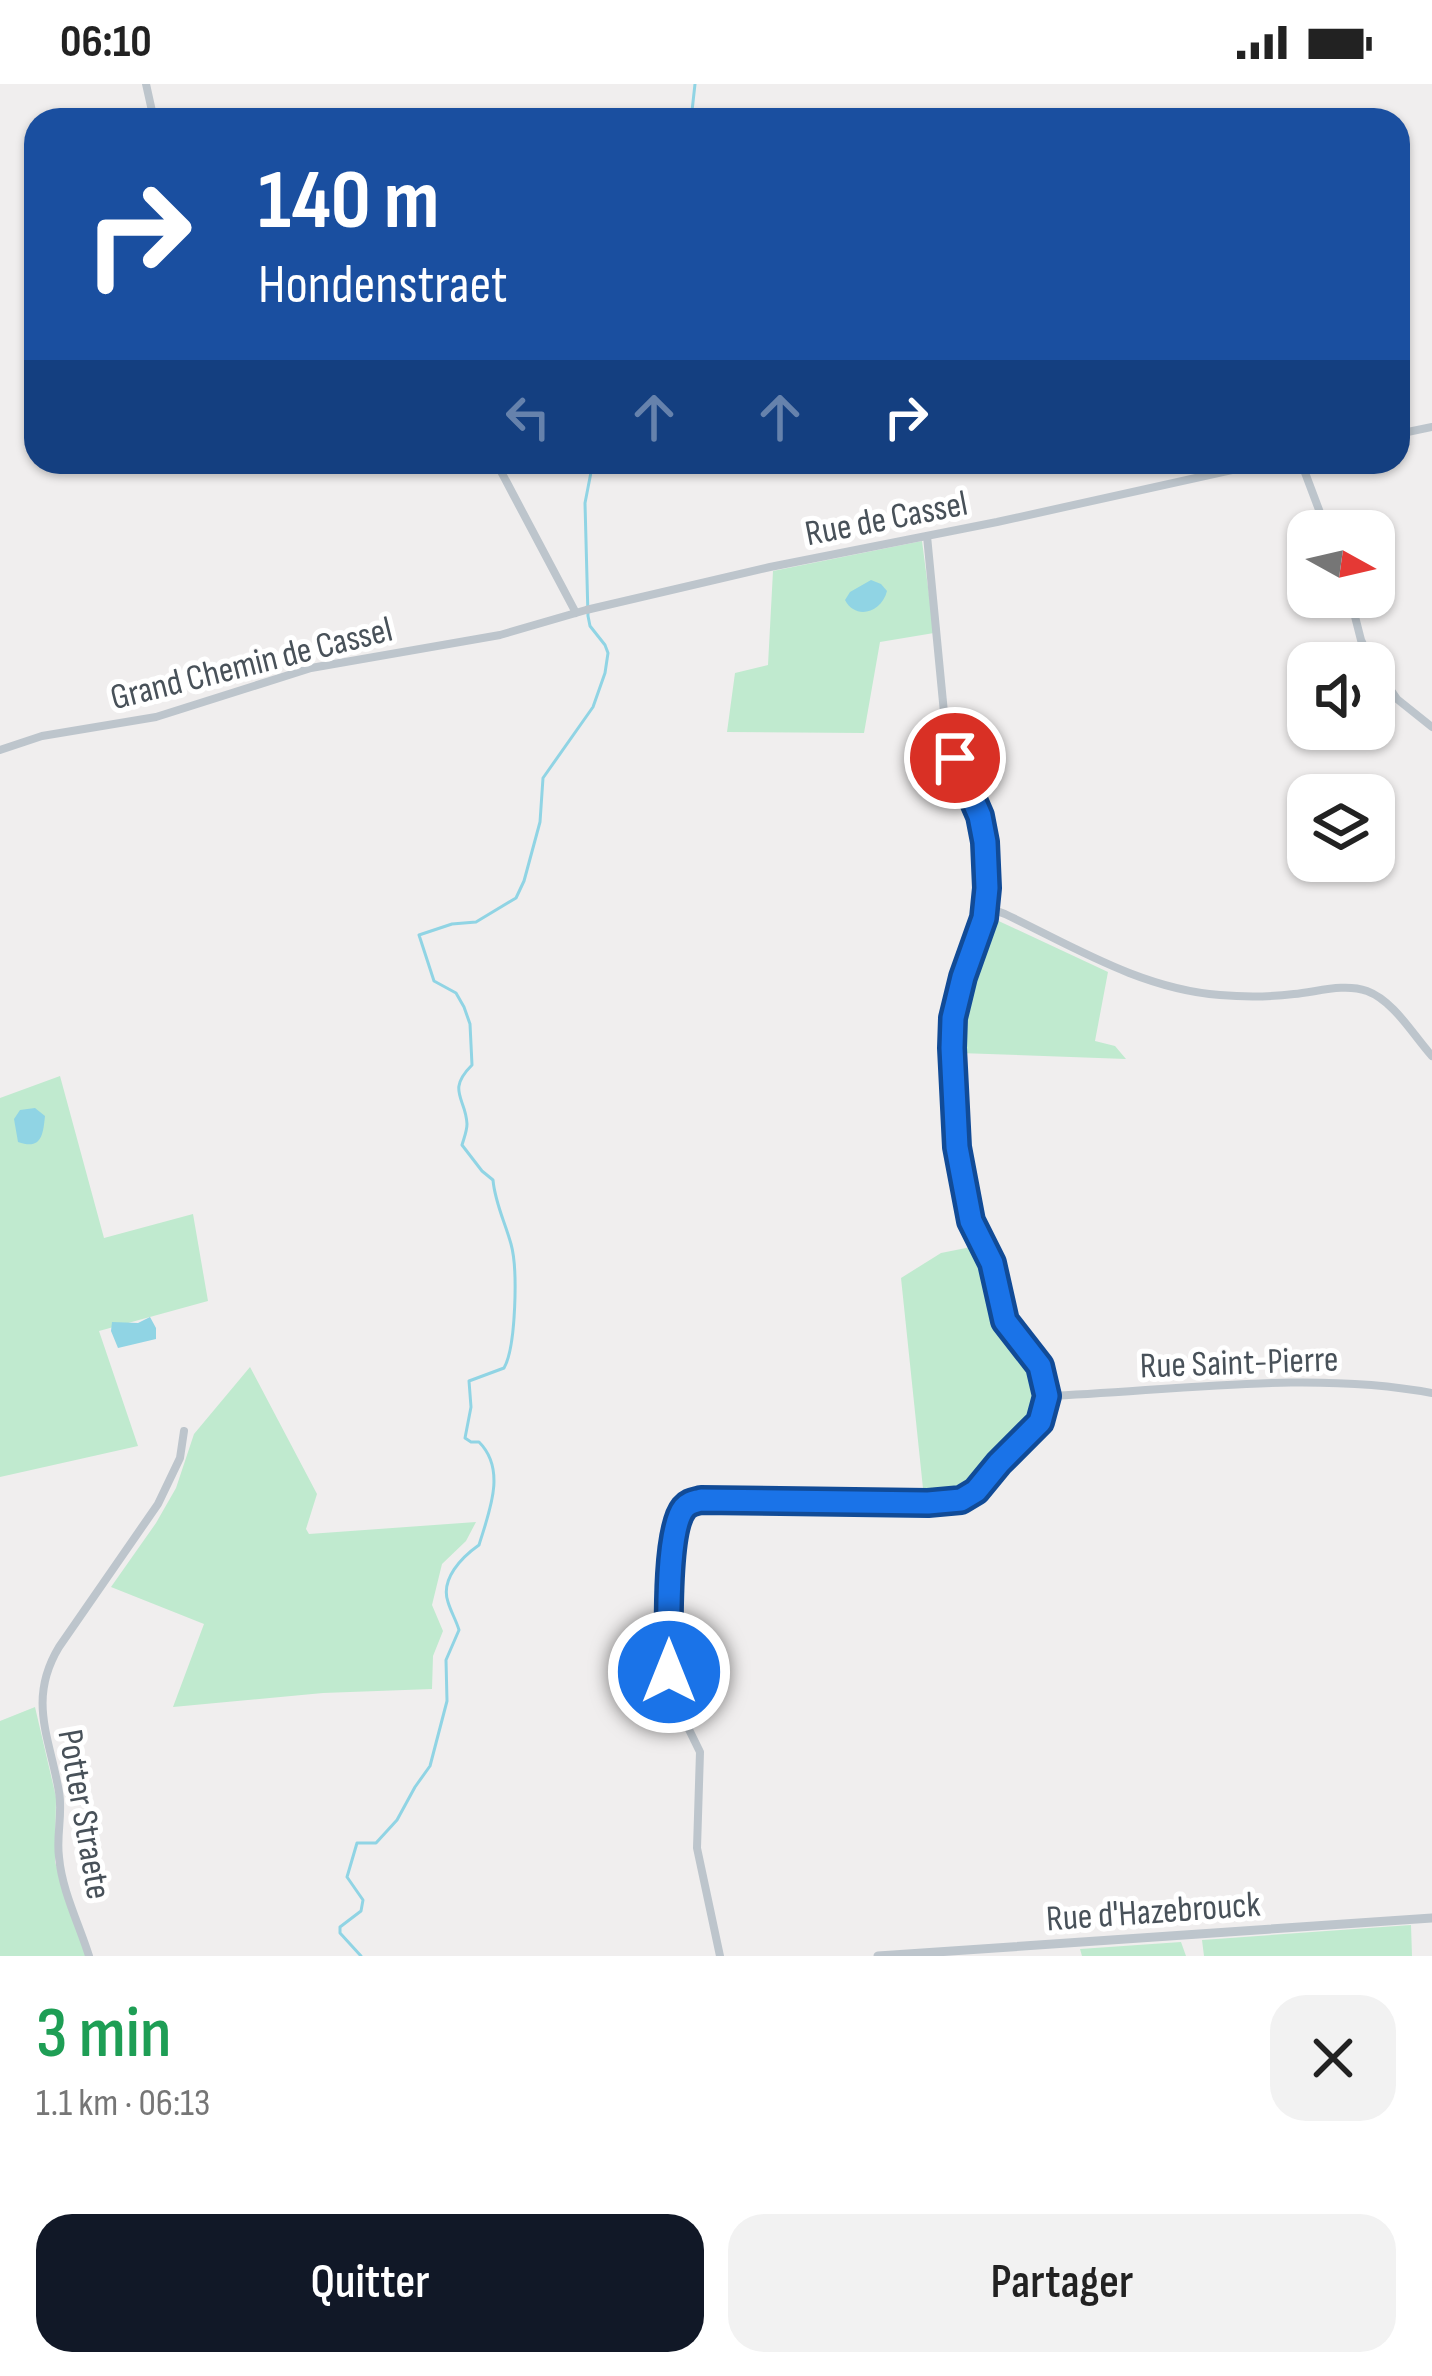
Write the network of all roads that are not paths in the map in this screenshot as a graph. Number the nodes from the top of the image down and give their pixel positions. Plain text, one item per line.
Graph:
1 (503, 474) edge
2 (1213, 474) edge
3 (1306, 474) edge
4 (1319, 510) edge
5 (927, 536) junction
6 (585, 610) junction
7 (1395, 694) edge
8 (1432, 727) edge
9 (0, 750) edge
10 (986, 908) junction
11 (1432, 1056) edge
12 (1432, 1393) edge
13 (1047, 1396) junction
14 (184, 1431) dead end
15 (1432, 1918) edge
16 (89, 1956) edge
17 (720, 1956) edge
18 (878, 1956) edge

1 - 6 street
2 - 5 street, Rue de Cassel
3 - 4 street
5 - 6 street, Rue de Cassel
5 - 10 street
6 - 9 street, Grand Chemin de Cassel
7 - 8 street
10 - 11 street
10 - 13 street
12 - 13 street, Rue Saint-Pierre
13 - 17 street
14 - 16 street, Potter Straete
15 - 18 street, Rue d'Hazebrouck

